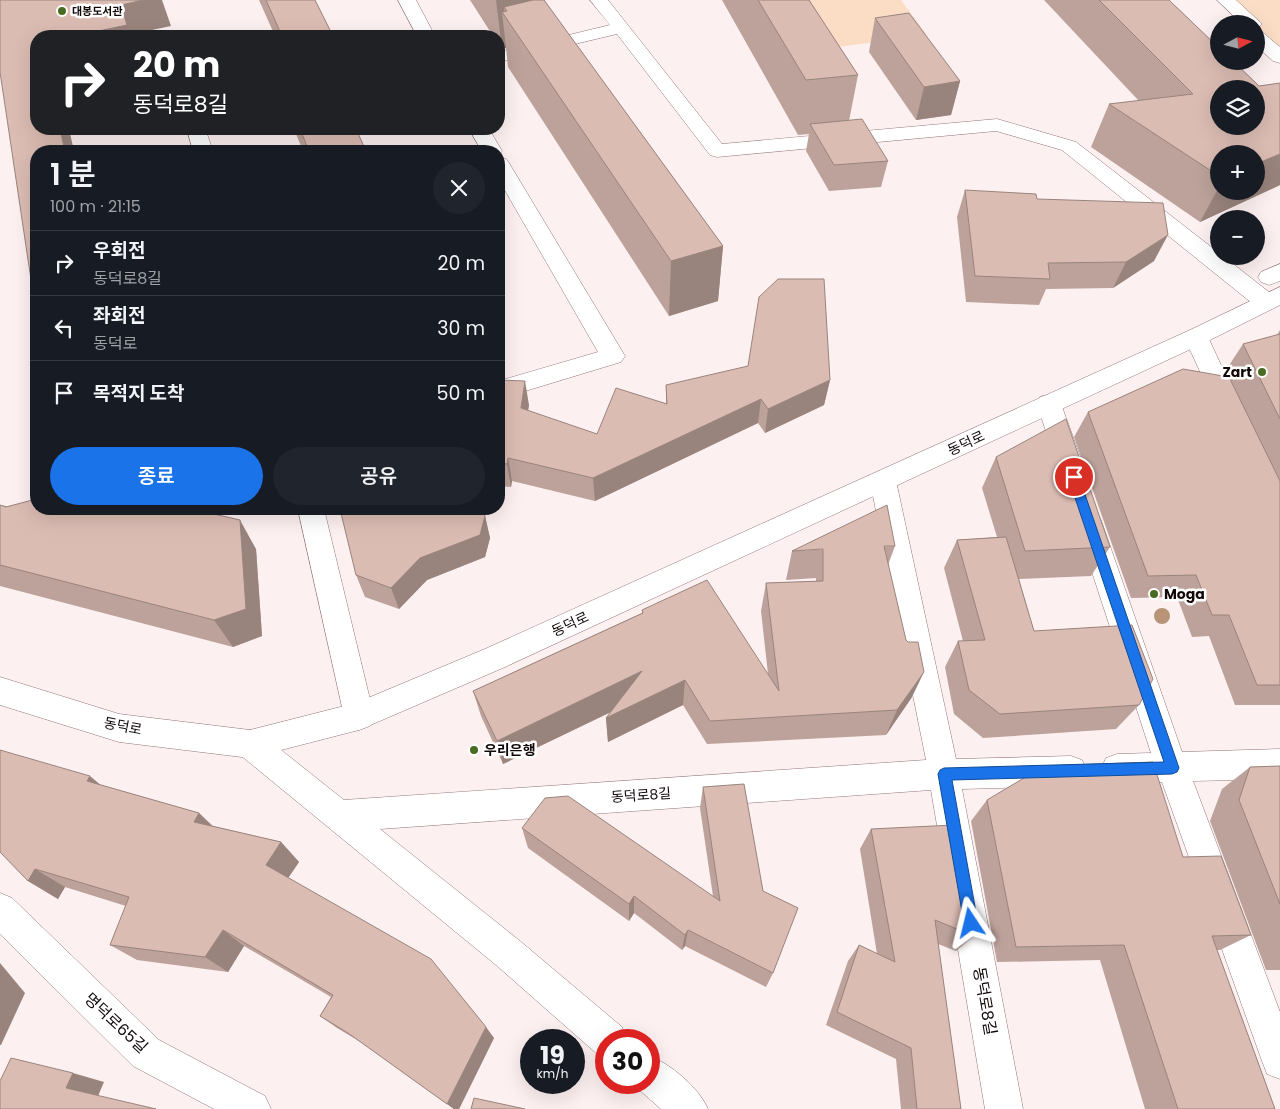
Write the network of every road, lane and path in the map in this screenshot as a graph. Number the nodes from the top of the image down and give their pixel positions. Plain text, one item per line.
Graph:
1 (406, 0) edge
2 (599, 0) edge
3 (1216, 0) edge
4 (1226, 0) edge
5 (1232, 15) edge
6 (1243, 15) edge
7 (621, 28) junction
8 (423, 30) edge
9 (1265, 35) edge
10 (1265, 44) edge
11 (1280, 48) edge
12 (505, 56) edge
13 (1280, 57) edge
14 (505, 172) edge
15 (1274, 287) edge
16 (1196, 337) junction
17 (505, 388) edge
18 (1049, 404) junction
19 (1238, 427) edge
20 (883, 481) junction
21 (311, 515) edge
22 (0, 692) edge
23 (359, 716) junction
24 (250, 744) junction
25 (1280, 764) edge
26 (1172, 768) junction
27 (944, 774) junction
28 (338, 816) junction
29 (0, 910) edge
30 (596, 1029) edge
31 (1280, 1061) edge
32 (660, 1084) edge
33 (252, 1109) edge
34 (689, 1109) edge
35 (1004, 1109) edge

1 - 8 street
2 - 7 street
3 - 5 street
4 - 6 street
7 - 12 street
7 - 15 street
9 - 11 street
10 - 13 street
14 - 17 street
15 - 16 street, 동덕로
16 - 18 street, 동덕로
16 - 19 street
18 - 20 street, 동덕로
18 - 26 street
20 - 23 street, 동덕로
20 - 27 street
21 - 23 street
22 - 24 street, 동덕로
23 - 24 street, 동덕로
24 - 28 street
25 - 26 street, 동덕로8길
26 - 27 street, 동덕로8길
26 - 31 street
27 - 28 street, 동덕로8길
27 - 35 street, 동덕로8길
28 - 30 street
29 - 33 street, 명덕로65길
32 - 34 street

